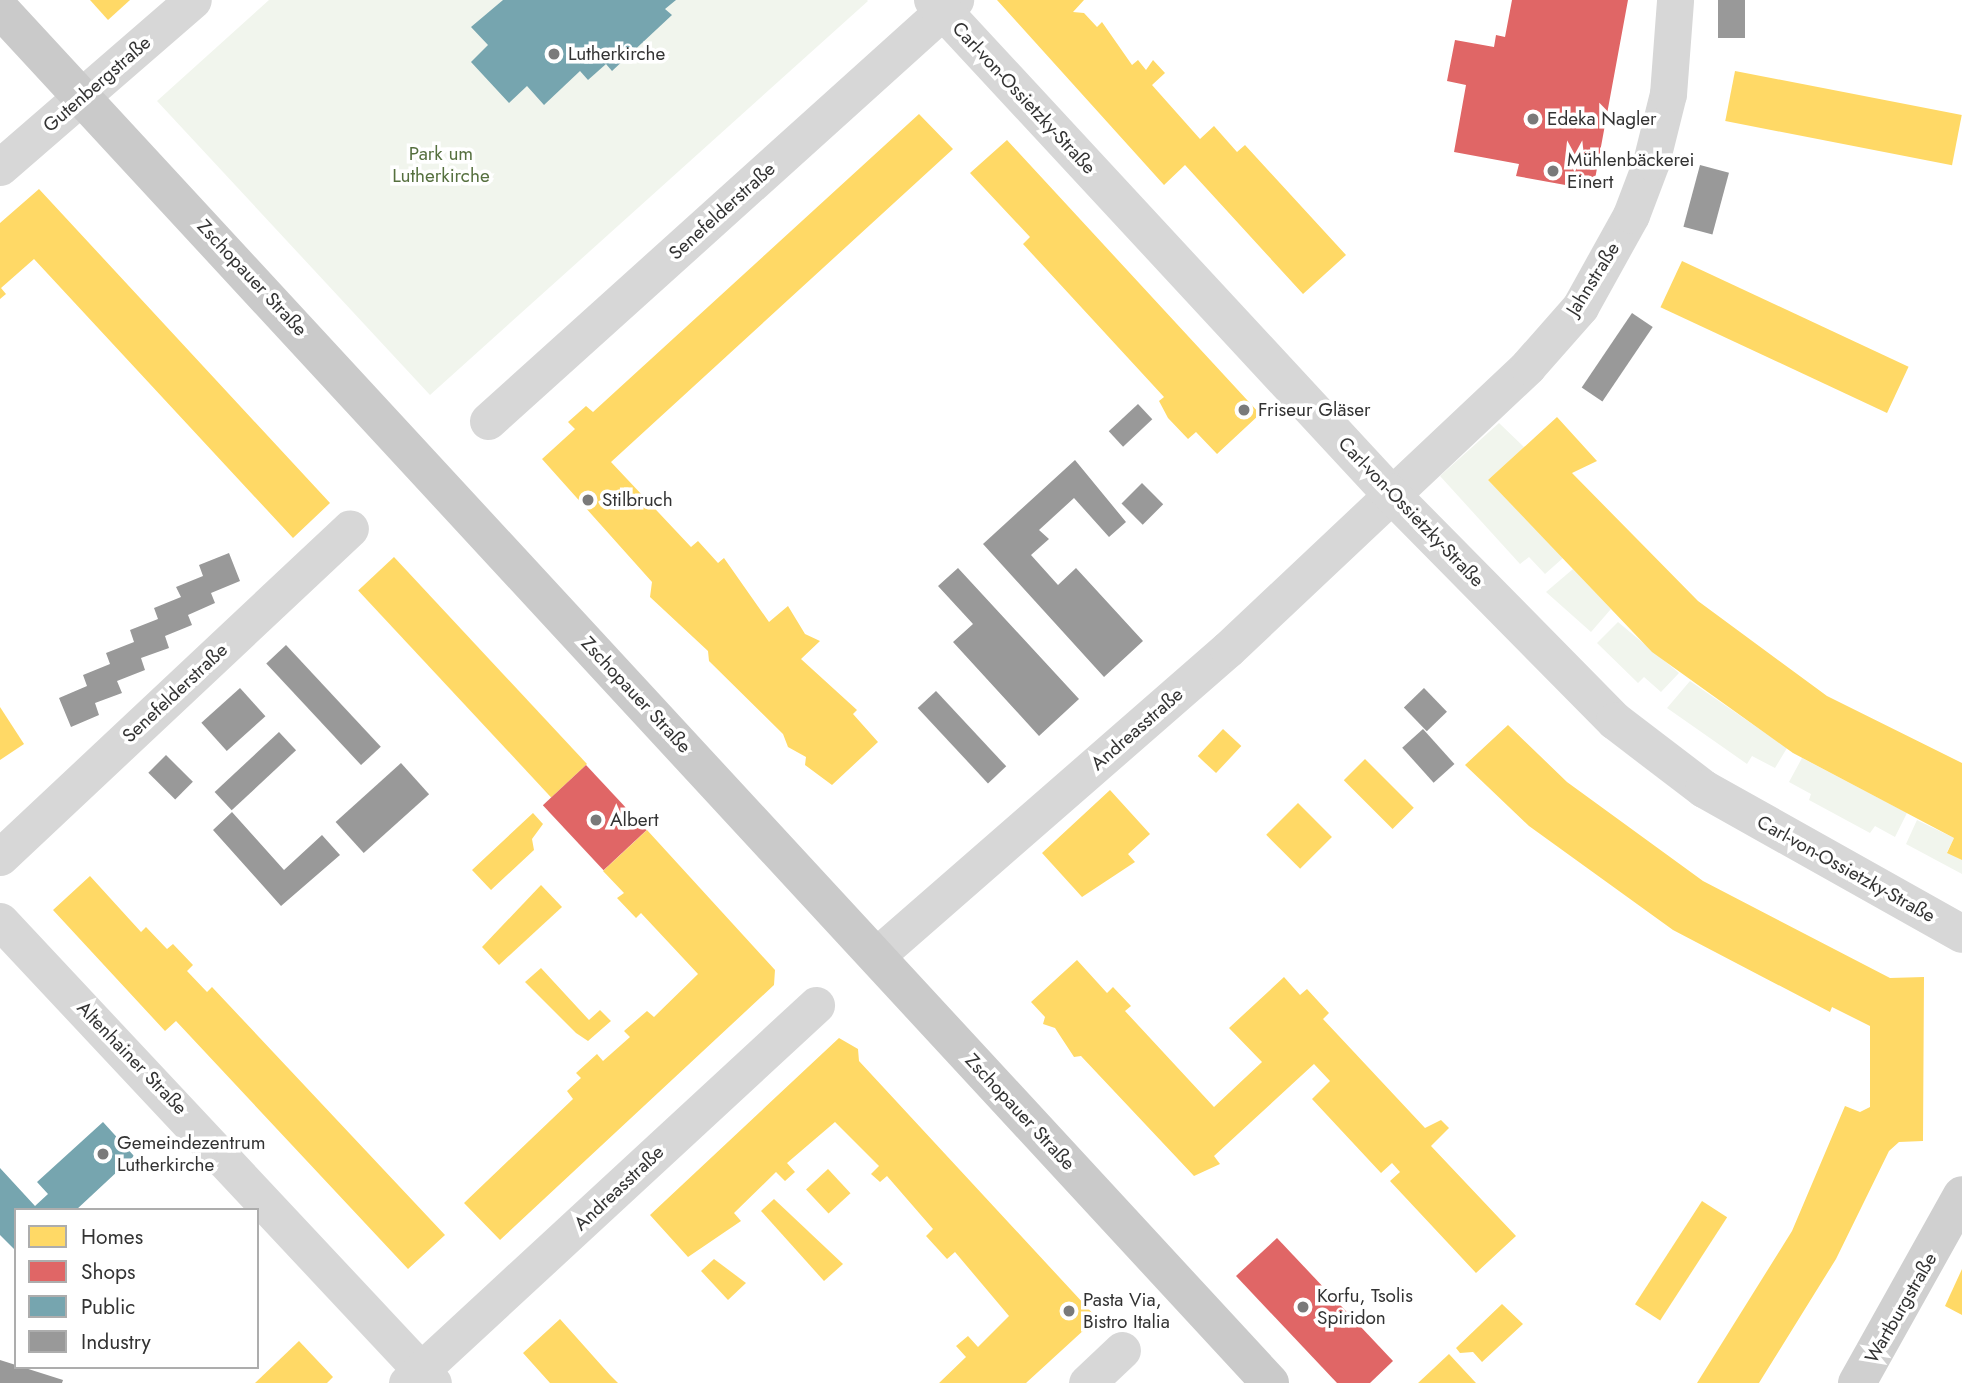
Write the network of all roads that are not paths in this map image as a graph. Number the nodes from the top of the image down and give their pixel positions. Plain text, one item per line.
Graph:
1 (193, 0) edge
2 (1675, 0) edge
3 (944, 4) edge
4 (0, 9) edge
5 (83, 95) junction
6 (0, 167) edge
7 (488, 421) dead end
8 (1389, 492) junction
9 (350, 528) dead end
10 (0, 857) edge
11 (0, 921) edge
12 (1962, 934) edge
13 (876, 956) junction
14 (816, 1005) dead end
15 (1962, 1195) edge
16 (1122, 1350) dead end
17 (420, 1379) edge
18 (1087, 1383) edge
19 (1270, 1383) edge
20 (1857, 1383) edge

1 - 5 street, Gutenbergstraße
2 - 8 street, Jahnstraße
3 - 7 street, Senefelderstraße
3 - 8 street, Carl-von-Ossietzky-Straße
4 - 5 main road, Zschopauer Straße
5 - 6 street, Gutenbergstraße
5 - 13 main road, Zschopauer Straße
8 - 12 street, Carl-von-Ossietzky-Straße
8 - 13 street, Andreasstraße
9 - 10 street, Senefelderstraße
11 - 17 street, Altenhainer Straße
13 - 19 main road, Zschopauer Straße
14 - 17 street, Andreasstraße
15 - 20 main road, Wartburgstraße
16 - 18 street

